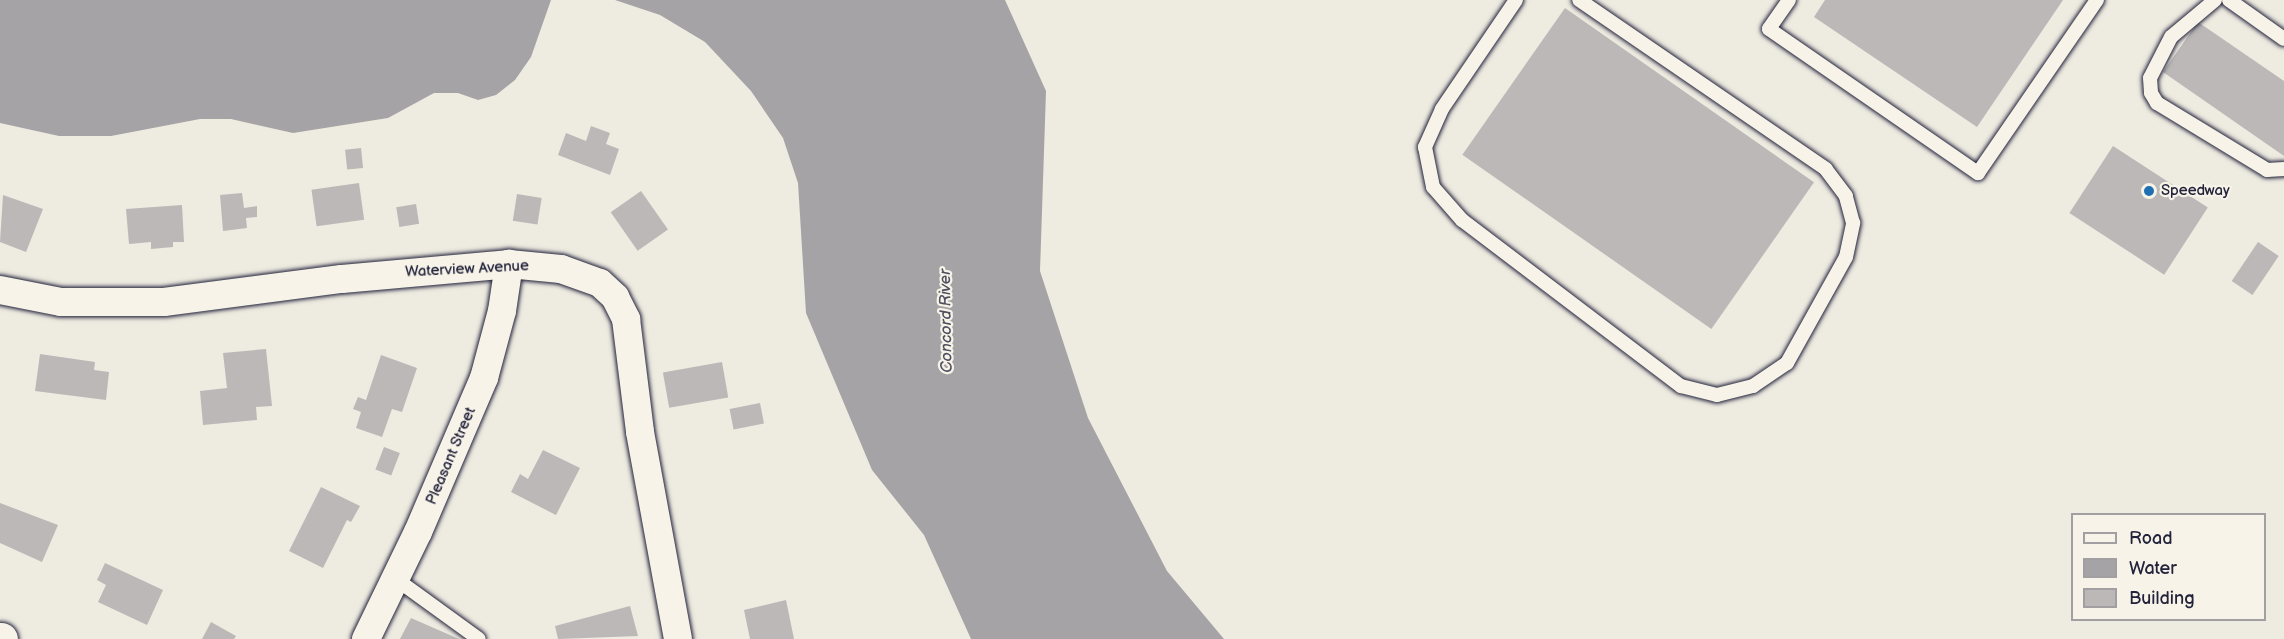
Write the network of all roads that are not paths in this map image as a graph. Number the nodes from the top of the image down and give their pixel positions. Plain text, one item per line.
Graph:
1 (1516, 0) edge
2 (1579, 0) edge
3 (1789, 0) edge
4 (2097, 0) edge
5 (2215, 0) edge
6 (2229, 0) edge
7 (2284, 39) edge
8 (2284, 169) edge
9 (509, 264) junction
10 (0, 290) edge
11 (396, 579) junction
12 (366, 639) edge
13 (478, 639) edge
14 (678, 639) edge

1 - 2 lane
3 - 4 lane
5 - 8 lane
6 - 7 lane
9 - 10 street, Waterview Avenue
9 - 11 street, Pleasant Street
9 - 14 street, Waterview Avenue
11 - 12 street, Pleasant Street
11 - 13 lane

